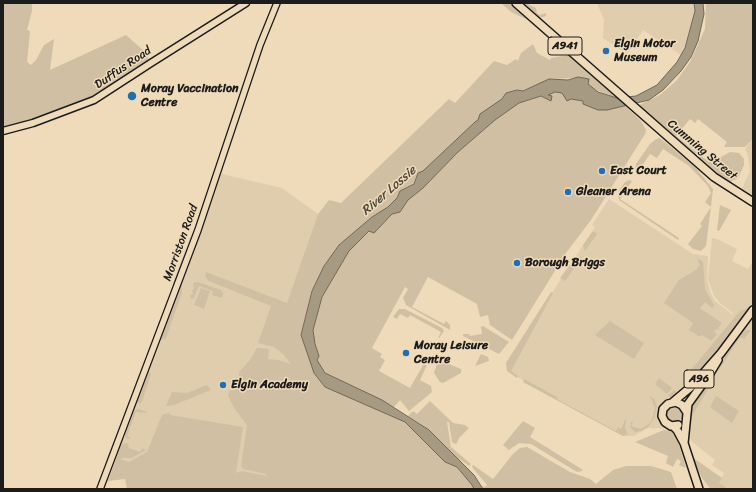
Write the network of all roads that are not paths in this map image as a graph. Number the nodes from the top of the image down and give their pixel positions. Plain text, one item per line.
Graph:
1 (246, 3) edge
2 (276, 3) edge
3 (516, 3) edge
4 (3, 131) edge
5 (753, 202) edge
6 (753, 310) edge
7 (721, 353) junction
8 (673, 402) junction
9 (685, 415) junction
10 (673, 426) junction
11 (684, 443) junction
12 (696, 479) junction
13 (100, 489) edge
14 (700, 489) edge
15 (706, 489) edge

1 - 4 main road, Duffus Road
2 - 13 street, Morriston Road
3 - 5 main road, Cumming Street / A941
6 - 7 main road, A96
7 - 8 main road, A96
7 - 9 main road, A96
8 - 9 main road, A96
8 - 10 main road, A96
9 - 10 main road
9 - 11 main road, A96
10 - 11 main road, A96
11 - 12 main road, A96
12 - 14 main road, A96
12 - 15 main road, A96

